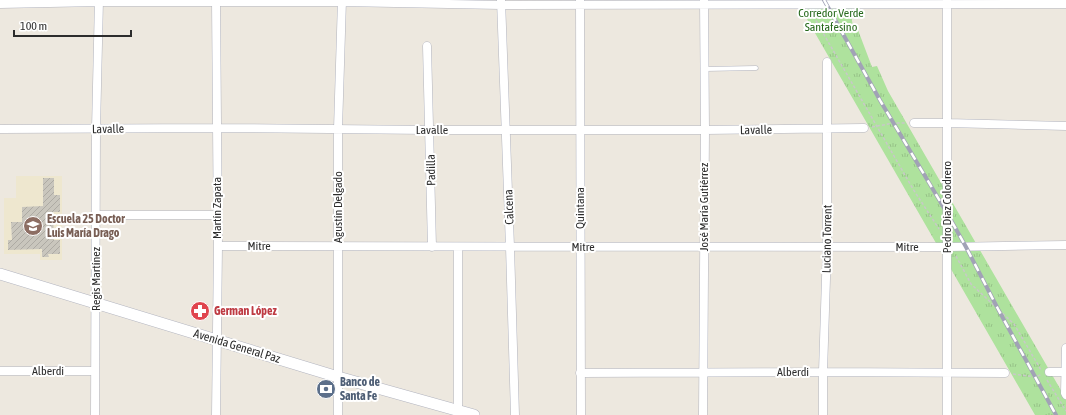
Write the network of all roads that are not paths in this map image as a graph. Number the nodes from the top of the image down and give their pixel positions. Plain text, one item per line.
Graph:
1 (98, 1) edge
2 (216, 1) edge
3 (342, 1) edge
4 (15, 2) edge
5 (580, 2) edge
6 (704, 2) edge
7 (501, 3) edge
8 (947, 3) edge
9 (0, 4) edge
10 (1066, 4) edge
11 (428, 46) dead end
12 (827, 62) dead end
13 (756, 68) dead end
14 (705, 69) junction
15 (914, 123) road end
16 (947, 123) junction
17 (1066, 126) edge
18 (217, 128) junction
19 (864, 128) road end
20 (0, 129) edge
21 (96, 129) junction
22 (338, 129) junction
23 (827, 129) junction
24 (430, 130) junction
25 (506, 130) junction
26 (580, 130) junction
27 (705, 130) junction
28 (95, 215) junction
29 (218, 215) junction
30 (1066, 245) edge
31 (218, 246) junction
32 (338, 246) junction
33 (432, 247) junction
34 (458, 247) junction
35 (510, 247) junction
36 (580, 247) junction
37 (704, 247) junction
38 (827, 247) junction
39 (948, 247) junction
40 (0, 274) edge
41 (96, 303) junction
42 (216, 340) junction
43 (1066, 348) edge
44 (0, 371) edge
45 (95, 372) junction
46 (703, 372) junction
47 (823, 372) junction
48 (947, 372) junction
49 (1049, 372) road end
50 (1066, 372) edge
51 (580, 373) junction
52 (1005, 373) road end
53 (338, 377) junction
54 (1065, 394) edge
55 (458, 412) edge
56 (95, 415) edge
57 (216, 415) edge
58 (338, 415) edge
59 (474, 415) edge
60 (515, 415) edge
61 (580, 415) edge
62 (703, 415) edge
63 (823, 415) edge
64 (947, 415) edge

1 - 2 street
1 - 4 street
1 - 21 street, Regis Martínez
2 - 3 street
2 - 18 street, Martín Zapata
3 - 7 street
3 - 22 street, Agustín Delgado
4 - 9 street
5 - 6 street
5 - 7 street
5 - 26 street, Quintana
6 - 8 street
6 - 14 street, José María Gutiérrez
7 - 25 street, Calcena
8 - 10 street
8 - 16 street, Pedro Díaz Colodrero
11 - 24 street, Padilla
12 - 23 street, Luciano Torrent
13 - 14 lane
14 - 27 street, José María Gutiérrez
15 - 16 street
16 - 17 street
16 - 39 street, Pedro Díaz Colodrero
18 - 21 street, Lavalle
18 - 22 street, Lavalle
18 - 29 street, Martín Zapata
19 - 23 street, Lavalle
20 - 21 street, Lavalle
21 - 28 street, Regis Martínez
22 - 24 street, Lavalle
22 - 32 street, Agustín Delgado
23 - 27 street, Lavalle
23 - 38 street, Luciano Torrent
24 - 25 street, Lavalle
24 - 33 street, Padilla
25 - 26 street, Lavalle
25 - 35 street, Calcena
26 - 27 street, Lavalle
26 - 36 street, Quintana
27 - 37 street, José María Gutiérrez
28 - 29 street
28 - 41 street, Regis Martínez
29 - 31 street, Martín Zapata
30 - 39 street, Mitre
31 - 32 street, Mitre
31 - 42 street, Martín Zapata
32 - 33 street, Mitre
32 - 53 street, Agustín Delgado
33 - 34 street, Mitre
34 - 35 street, Mitre
34 - 55 street
35 - 36 street, Mitre
35 - 60 street, Calcena
36 - 37 street, Mitre
36 - 51 street, Quintana
37 - 38 street, Mitre
37 - 46 street, José María Gutiérrez
38 - 39 street, Mitre
38 - 47 street, Luciano Torrent
39 - 48 street, Pedro Díaz Colodrero
40 - 41 main road, Avenida General Paz
41 - 42 main road, Avenida General Paz
41 - 45 street, Regis Martínez
42 - 53 main road, Avenida General Paz
42 - 57 street, Martín Zapata
43 - 50 street
44 - 45 street, Alberdi
45 - 56 street, Regis Martínez
46 - 47 street, Alberdi
46 - 51 street, Alberdi
46 - 62 street, José María Gutiérrez
47 - 48 street, Alberdi
47 - 63 street, Luciano Torrent
48 - 52 street, Alberdi
48 - 64 street, Pedro Díaz Colodrero
49 - 50 street
50 - 54 street
51 - 61 street, Quintana
53 - 55 main road, Avenida General Paz
53 - 58 street, Agustín Delgado
55 - 59 main road, Avenida General Paz

